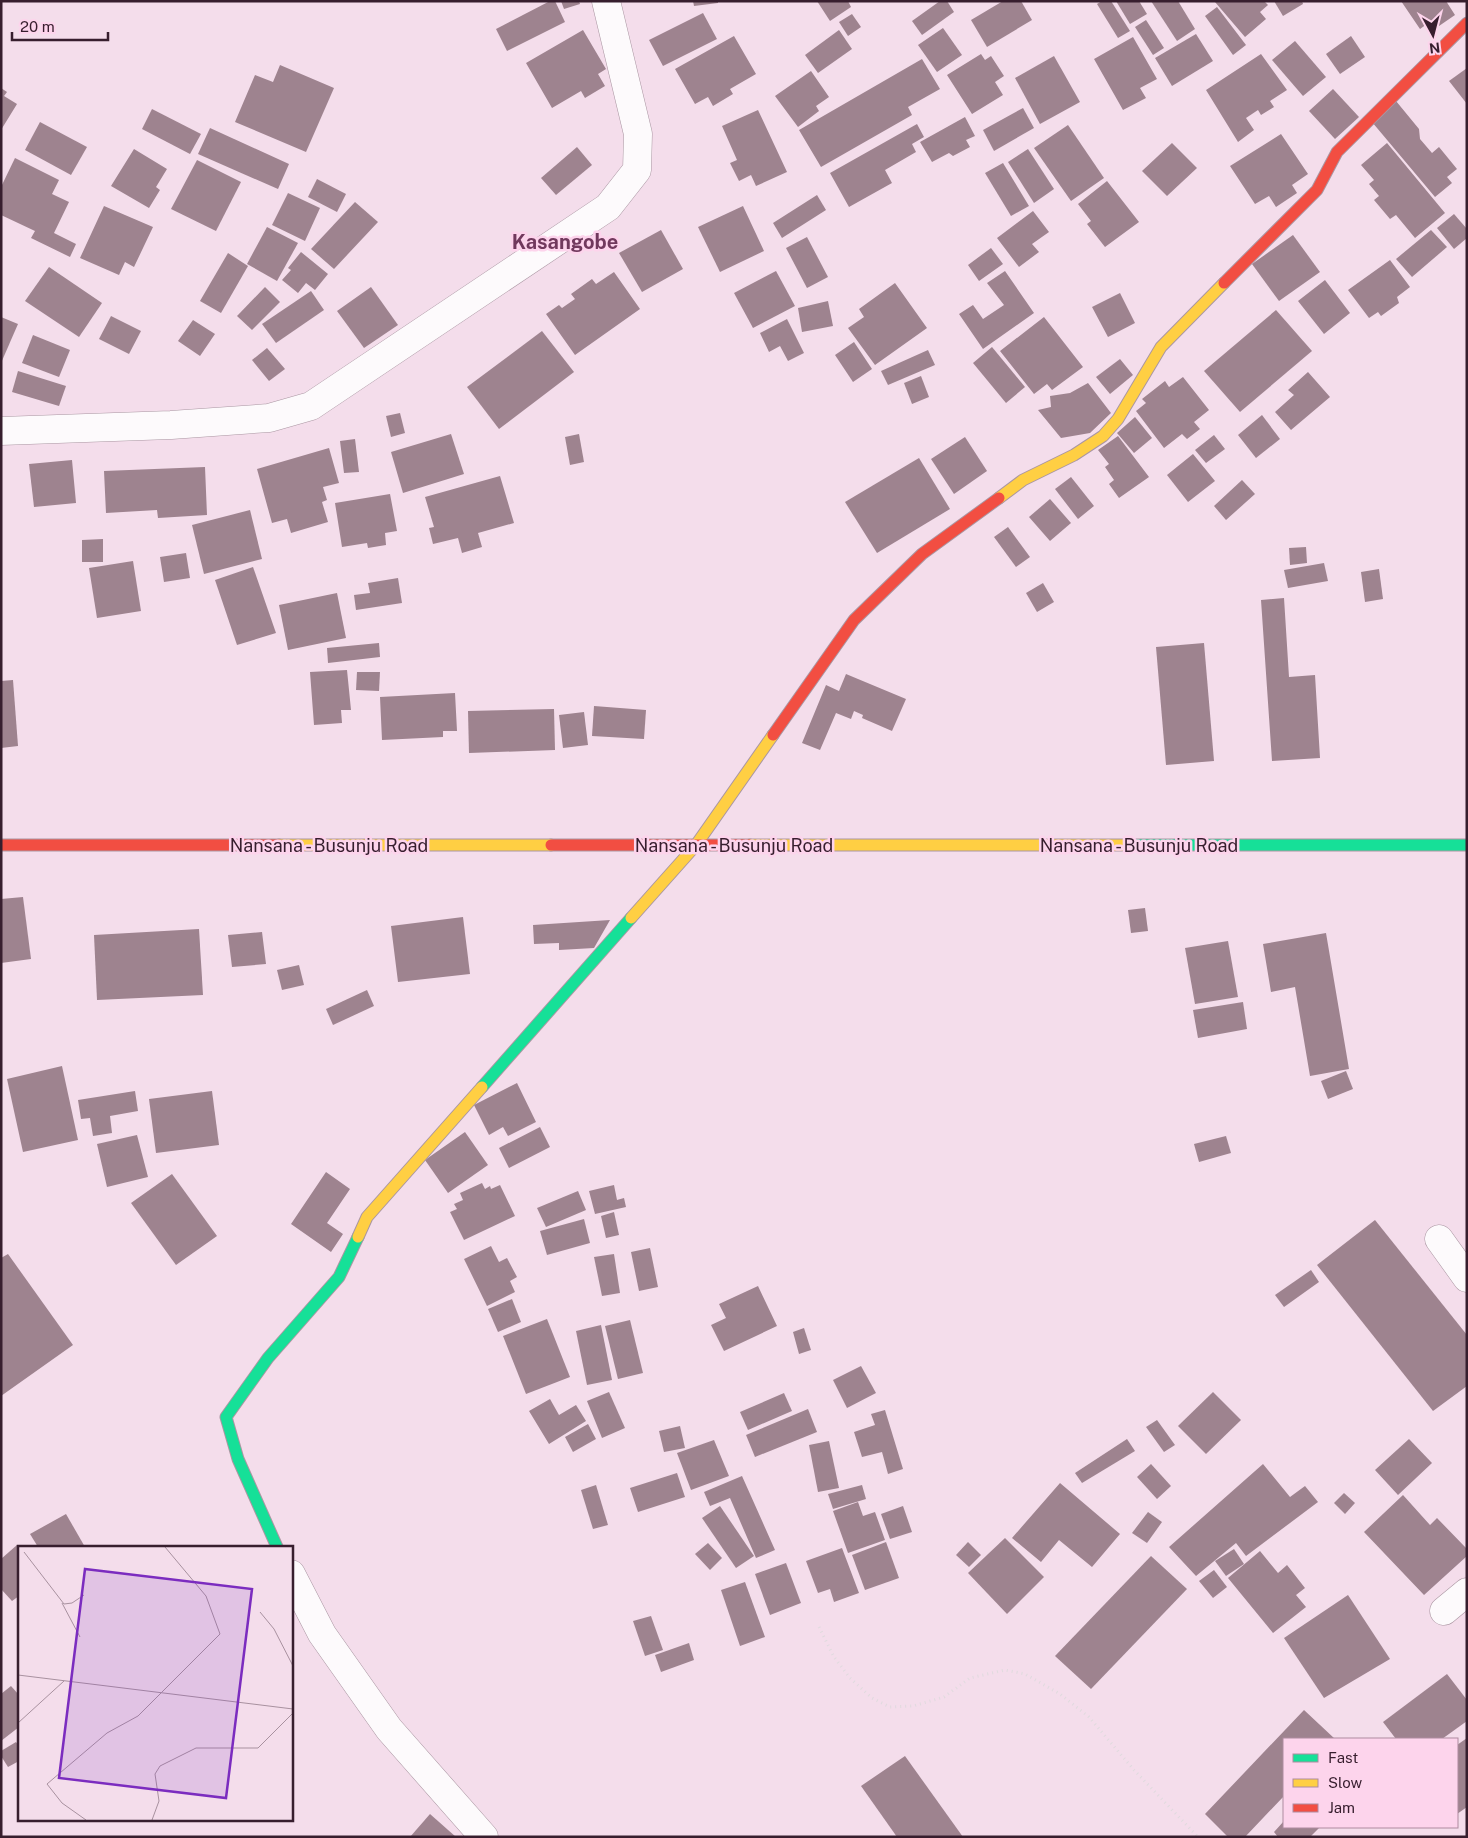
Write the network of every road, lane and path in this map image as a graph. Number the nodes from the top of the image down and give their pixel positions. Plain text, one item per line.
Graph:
1 (606, 1) edge
2 (1467, 23) edge
3 (1, 431) edge
4 (1, 845) edge
5 (696, 845) junction
6 (1467, 845) edge
7 (1439, 1239) dead end
8 (1467, 1278) edge
9 (277, 1546) edge
10 (292, 1576) edge
11 (1467, 1592) edge
12 (1444, 1611) dead end
13 (819, 1627) dead end
14 (484, 1837) edge
15 (1198, 1837) edge

1 - 3 street
2 - 5 street
4 - 5 street, Nansana - Busunju Road
5 - 6 street, Nansana - Busunju Road
5 - 9 street
7 - 8 street
10 - 14 street
11 - 12 street
13 - 15 path

